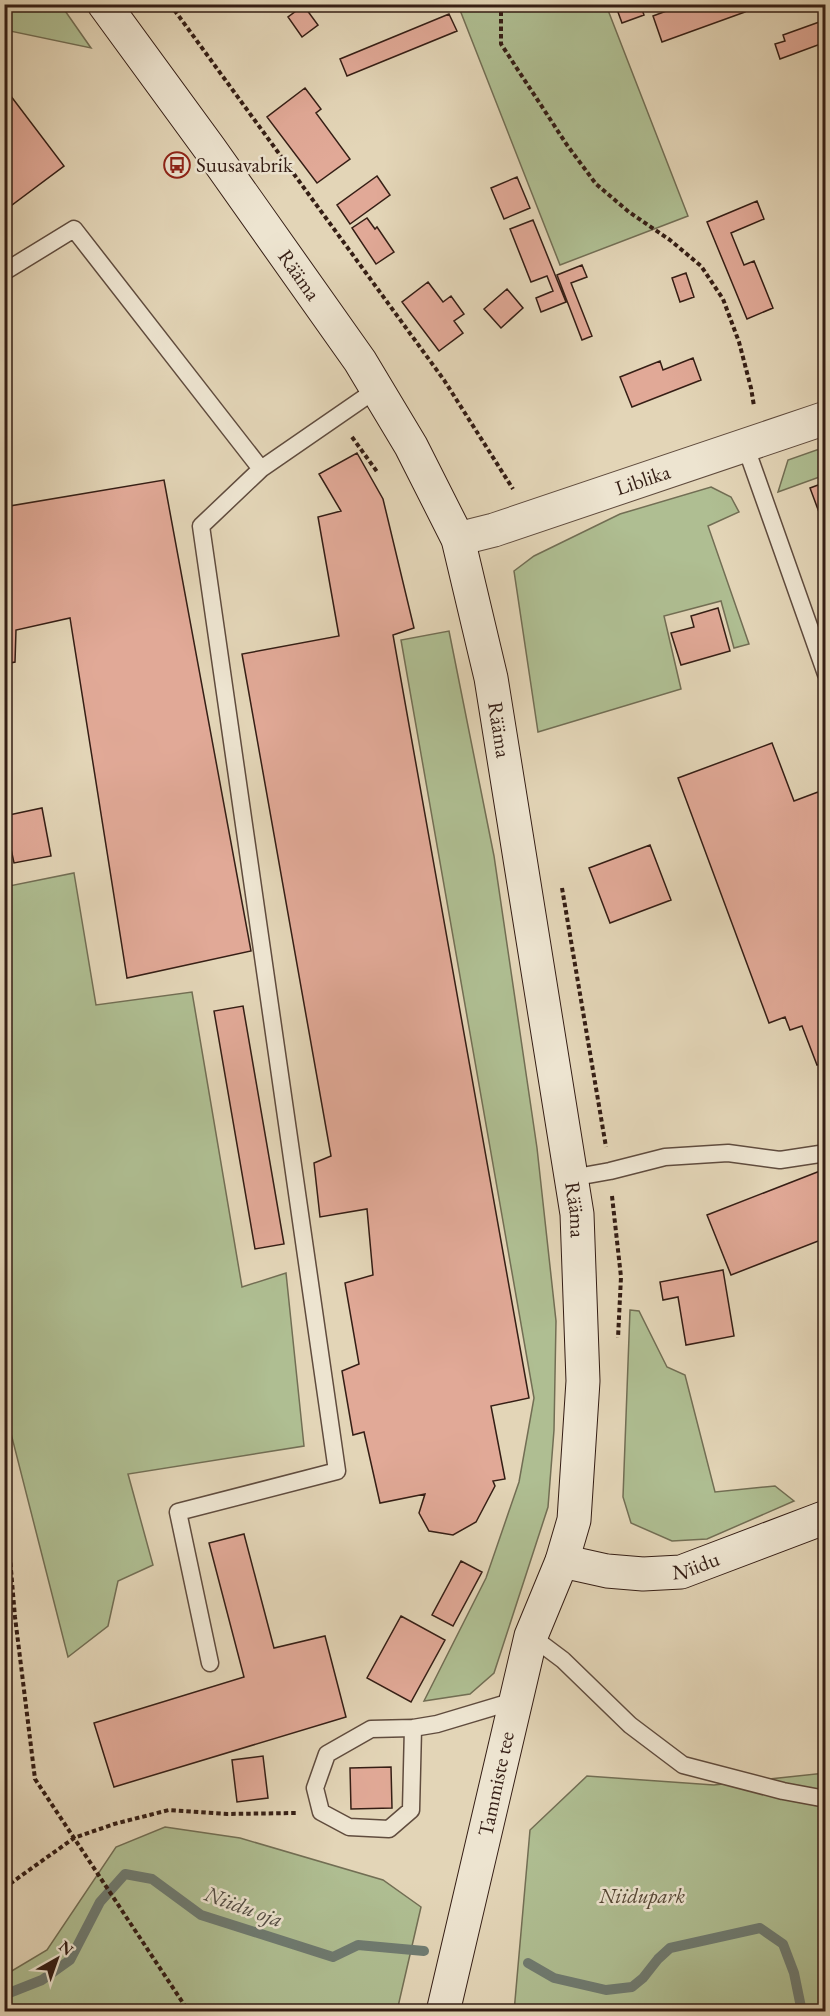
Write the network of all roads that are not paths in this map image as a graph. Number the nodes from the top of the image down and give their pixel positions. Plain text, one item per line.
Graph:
1 (104, 4) edge
2 (4, 272) edge
3 (377, 389) junction
4 (825, 418) edge
5 (752, 443) junction
6 (261, 469) junction
7 (458, 539) junction
8 (825, 674) edge
9 (825, 1153) edge
10 (571, 1178) junction
11 (825, 1517) edge
12 (562, 1561) junction
13 (531, 1636) junction
14 (210, 1663) dead end
15 (514, 1701) junction
16 (413, 1728) junction
17 (825, 1799) edge
18 (443, 2012) edge

1 - 3 main road, Rääma
2 - 6 lane
3 - 6 lane
3 - 7 main road, Rääma
4 - 5 main road, Liblika
5 - 7 main road, Liblika
5 - 8 lane
6 - 14 lane
7 - 10 main road, Rääma
9 - 10 lane
10 - 12 main road, Rääma
11 - 12 main road, Niidu
12 - 13 main road, Tammiste tee
13 - 15 main road, Tammiste tee
13 - 17 lane
15 - 16 lane
15 - 18 main road, Tammiste tee
16 - 16 lane

